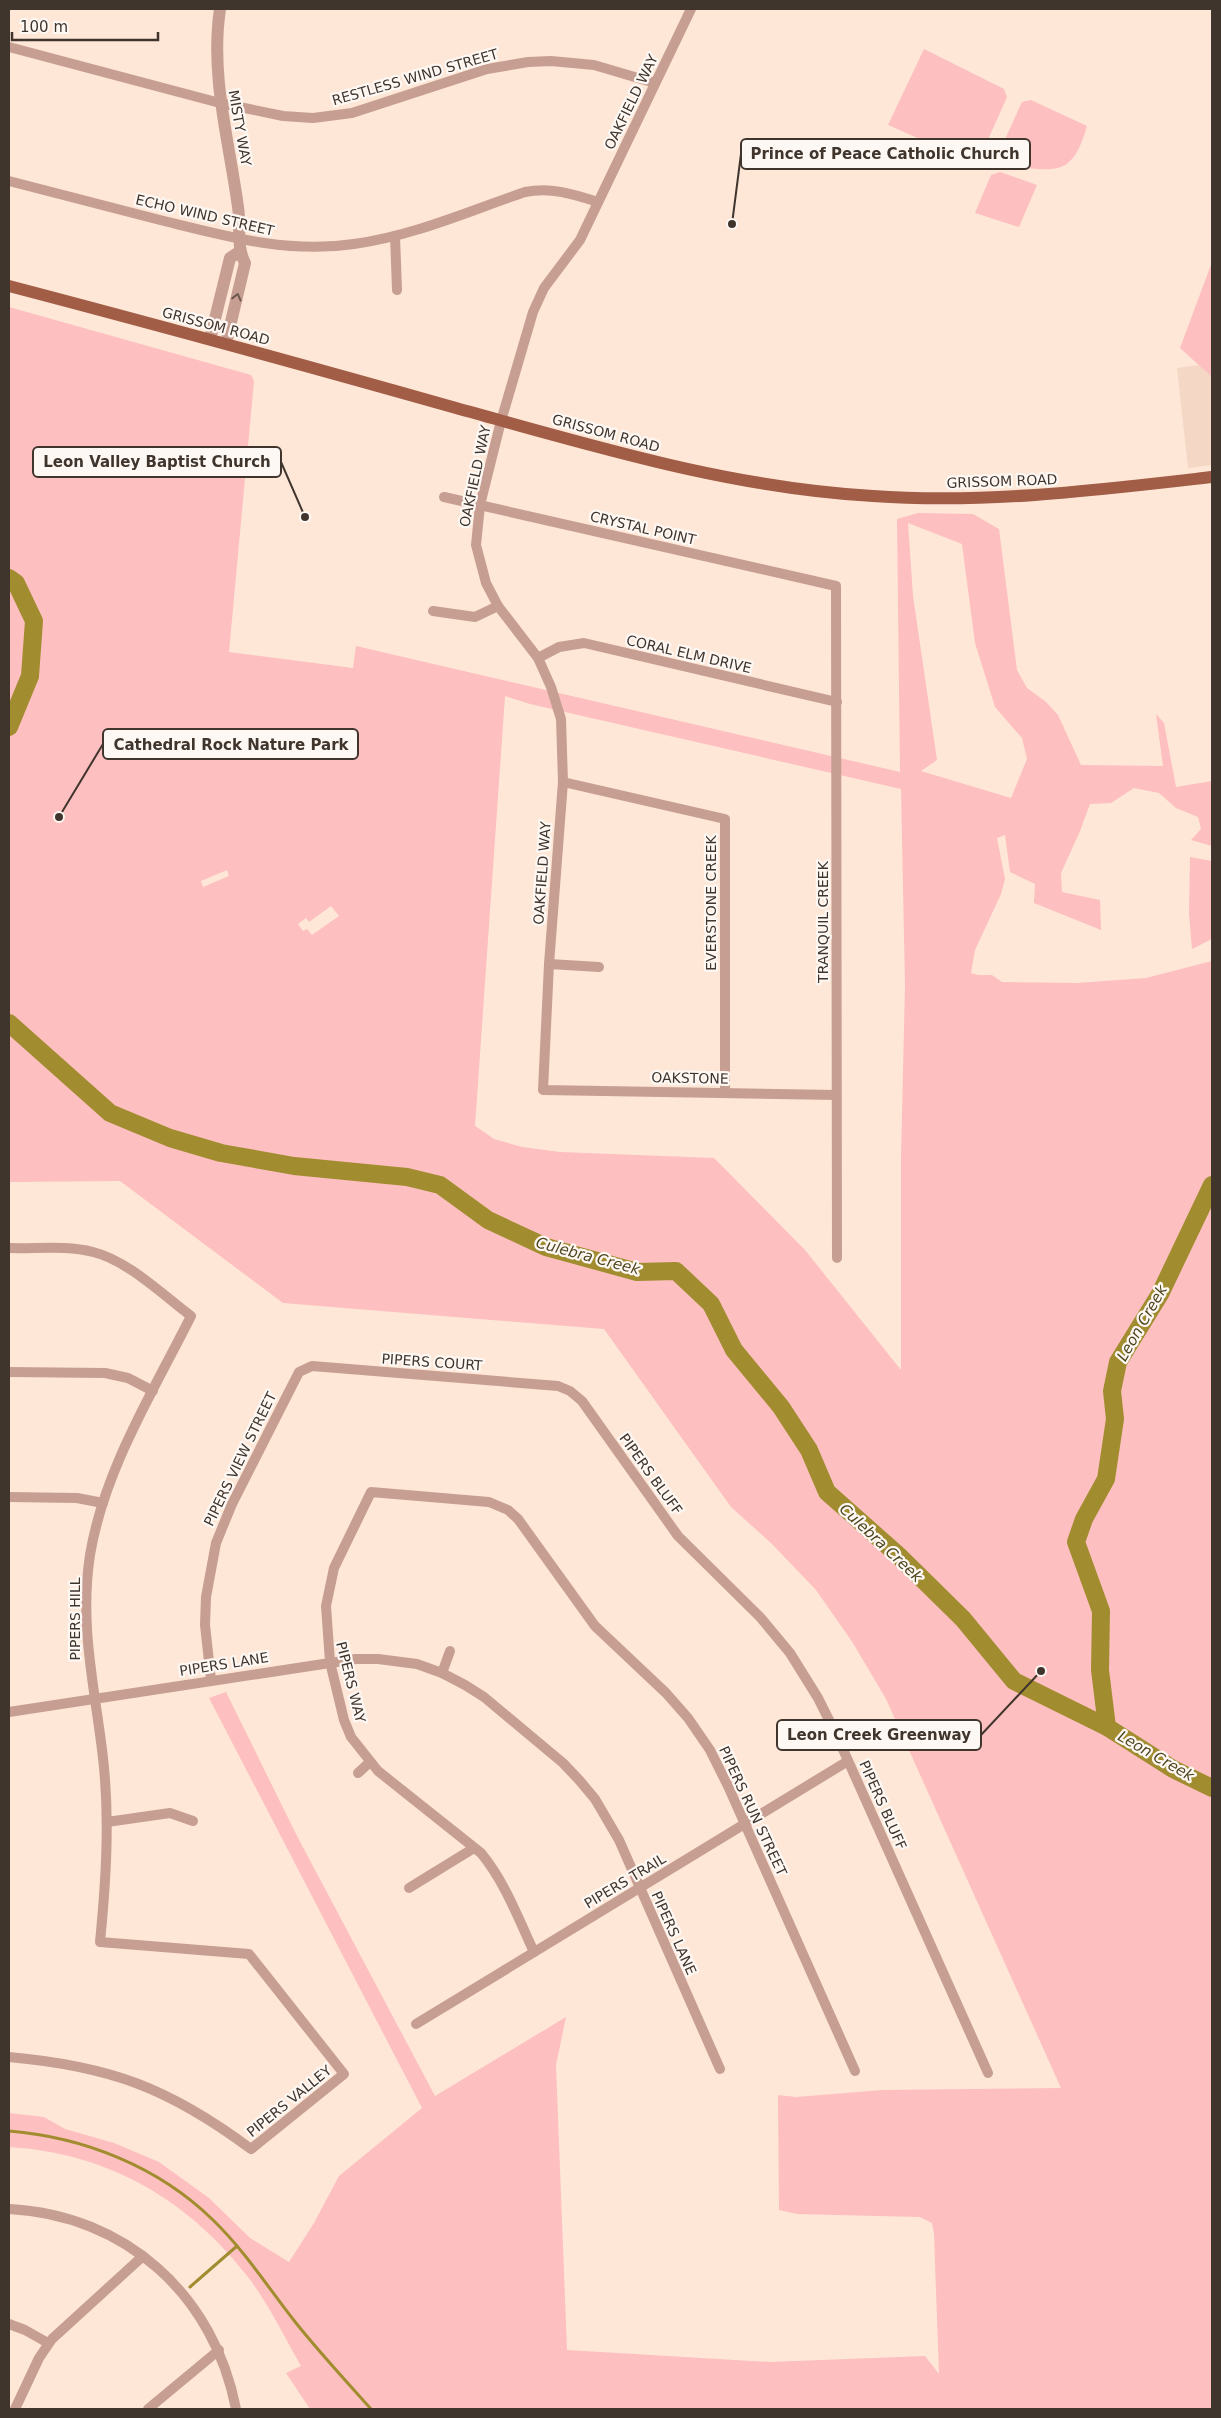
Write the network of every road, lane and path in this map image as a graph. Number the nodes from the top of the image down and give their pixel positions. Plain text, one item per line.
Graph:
1 (220, 9) edge
2 (691, 9) edge
3 (9, 46) edge
4 (655, 83) junction
5 (220, 103) junction
6 (9, 181) edge
7 (598, 202) junction
8 (395, 236) junction
9 (239, 246) junction
10 (9, 286) edge
11 (397, 290) dead end
12 (210, 339) junction
13 (226, 343) junction
14 (501, 420) junction
15 (1212, 477) edge
16 (444, 497) dead end
17 (480, 505) junction
18 (836, 586) joint
19 (498, 606) junction
20 (434, 611) dead end
21 (538, 658) junction
22 (837, 702) junction
23 (563, 782) junction
24 (549, 964) junction
25 (600, 967) dead end
26 (543, 1090) joint
27 (724, 1093) junction
28 (836, 1095) junction
29 (9, 1248) edge
30 (837, 1258) dead end
31 (9, 1372) edge
32 (299, 1372) joint
33 (564, 1389) joint
34 (153, 1391) junction
35 (9, 1497) edge
36 (103, 1503) junction
37 (499, 1505) joint
38 (450, 1651) dead end
39 (330, 1662) junction
40 (442, 1673) junction
41 (211, 1680) junction
42 (93, 1698) junction
43 (9, 1712) edge
44 (848, 1761) junction
45 (370, 1762) junction
46 (358, 1773) dead end
47 (193, 1820) dead end
48 (107, 1822) junction
49 (745, 1824) junction
50 (474, 1848) junction
51 (409, 1888) dead end
52 (639, 1889) junction
53 (534, 1952) junction
54 (416, 2024) dead end
55 (9, 2057) edge
56 (720, 2069) dead end
57 (854, 2071) dead end
58 (988, 2073) dead end
59 (344, 2074) joint
60 (9, 2209) edge
61 (143, 2256) junction
62 (9, 2324) edge
63 (48, 2343) junction
64 (219, 2350) junction
65 (15, 2409) edge
66 (148, 2409) edge
67 (236, 2409) edge

1 - 5 street, MISTY WAY
2 - 4 street, OAKFIELD WAY
3 - 5 street, RESTLESS WIND STREET
4 - 5 street, RESTLESS WIND STREET
4 - 7 street, OAKFIELD WAY
5 - 9 street, MISTY WAY
6 - 9 street, ECHO WIND STREET
7 - 8 street, ECHO WIND STREET
7 - 14 street, OAKFIELD WAY
8 - 9 street, ECHO WIND STREET
8 - 11 street
9 - 12 street
13 -> 9 street, MISTY WAY
10 - 12 main road, GRISSOM ROAD
12 - 13 main road, GRISSOM ROAD
13 - 14 main road, GRISSOM ROAD
14 - 15 main road, GRISSOM ROAD
14 - 17 street, OAKFIELD WAY
16 - 17 street, CRYSTAL POINT
17 - 18 street, CRYSTAL POINT
17 - 19 street, OAKFIELD WAY
18 - 22 street, TRANQUIL CREEK
19 - 20 street
19 - 21 street, OAKFIELD WAY
21 - 22 street, CORAL ELM DRIVE
21 - 23 street, OAKFIELD WAY
22 - 28 street, TRANQUIL CREEK
23 - 24 street, OAKFIELD WAY
23 - 27 street, EVERSTONE CREEK
24 - 25 street
24 - 26 street, OAKFIELD WAY
26 - 27 street, OAKSTONE
27 - 28 street, OAKSTONE
28 - 30 street, TRANQUIL CREEK
29 - 34 street, PIPERS HILL
31 - 34 street
32 - 33 street, PIPERS COURT
32 - 41 street, PIPERS VIEW STREET
33 - 44 street, PIPERS BLUFF
34 - 36 street, PIPERS HILL
35 - 36 street
36 - 42 street, PIPERS HILL
37 - 39 street, PIPERS WAY
37 - 49 street, PIPERS RUN STREET
38 - 40 street
39 - 40 street, PIPERS LANE
39 - 41 street, PIPERS LANE
39 - 45 street, PIPERS WAY
40 - 52 street, PIPERS LANE
41 - 42 street, PIPERS LANE
42 - 43 street, PIPERS LANE
42 - 48 street, PIPERS HILL
44 - 49 street, PIPERS TRAIL
44 - 58 street, PIPERS BLUFF
45 - 46 street
45 - 50 street, PIPERS WAY
47 - 48 street
48 - 59 street, PIPERS HILL
49 - 52 street, PIPERS TRAIL
49 - 57 street, PIPERS RUN STREET
50 - 51 street
50 - 53 street, PIPERS WAY
52 - 53 street, PIPERS TRAIL
52 - 56 street, PIPERS LANE
53 - 54 street, PIPERS TRAIL
55 - 59 street, PIPERS VALLEY
60 - 61 street
61 - 63 street
61 - 64 street
62 - 63 street
63 - 65 street
64 - 66 street
64 - 67 street

